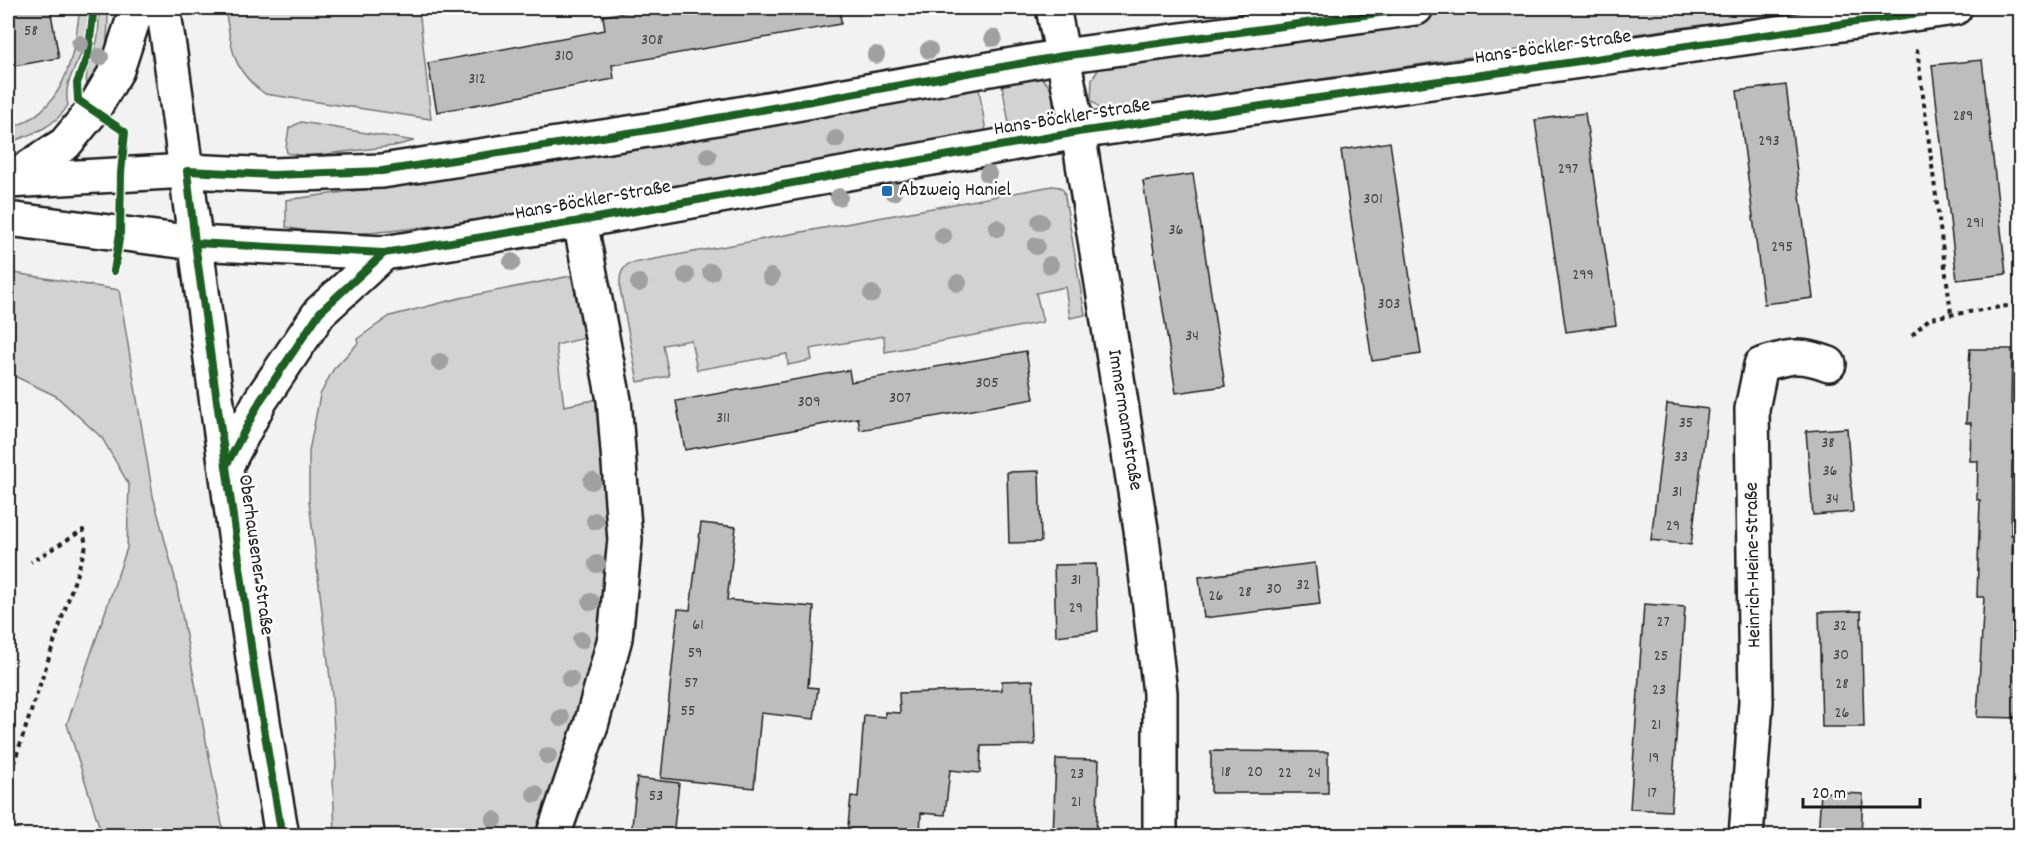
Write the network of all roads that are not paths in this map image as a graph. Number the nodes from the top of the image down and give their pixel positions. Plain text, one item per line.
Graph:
1 (137, 8) edge
2 (163, 8) edge
3 (1053, 8) edge
4 (1416, 8) edge
5 (1955, 8) edge
6 (1063, 56) junction
7 (1078, 132) junction
8 (187, 171) junction
9 (8, 181) edge
10 (8, 219) edge
11 (580, 221) junction
12 (195, 243) junction
13 (384, 253) junction
14 (1829, 364) dead end
15 (226, 466) junction
16 (282, 836) edge
17 (553, 836) edge
18 (1160, 836) edge
19 (1746, 836) edge

1 - 9 main road
2 - 8 main road, Oberhausener Straße
3 - 6 main road, Immermannstraße
4 - 6 main road
5 - 7 main road, Hans-Böckler-Straße
6 - 7 main road, Immermannstraße
6 - 8 main road
7 - 11 main road, Hans-Böckler-Straße
7 - 18 main road, Immermannstraße
8 - 9 main road
8 - 12 main road, Oberhausener Straße
10 - 12 main road, Hans-Böckler-Straße
11 - 13 main road, Hans-Böckler-Straße
11 - 17 main road
12 - 13 main road, Hans-Böckler-Straße
12 - 15 main road, Oberhausener Straße
13 - 15 main road
14 - 19 main road, Heinrich-Heine-Straße
15 - 16 main road, Oberhausener Straße

